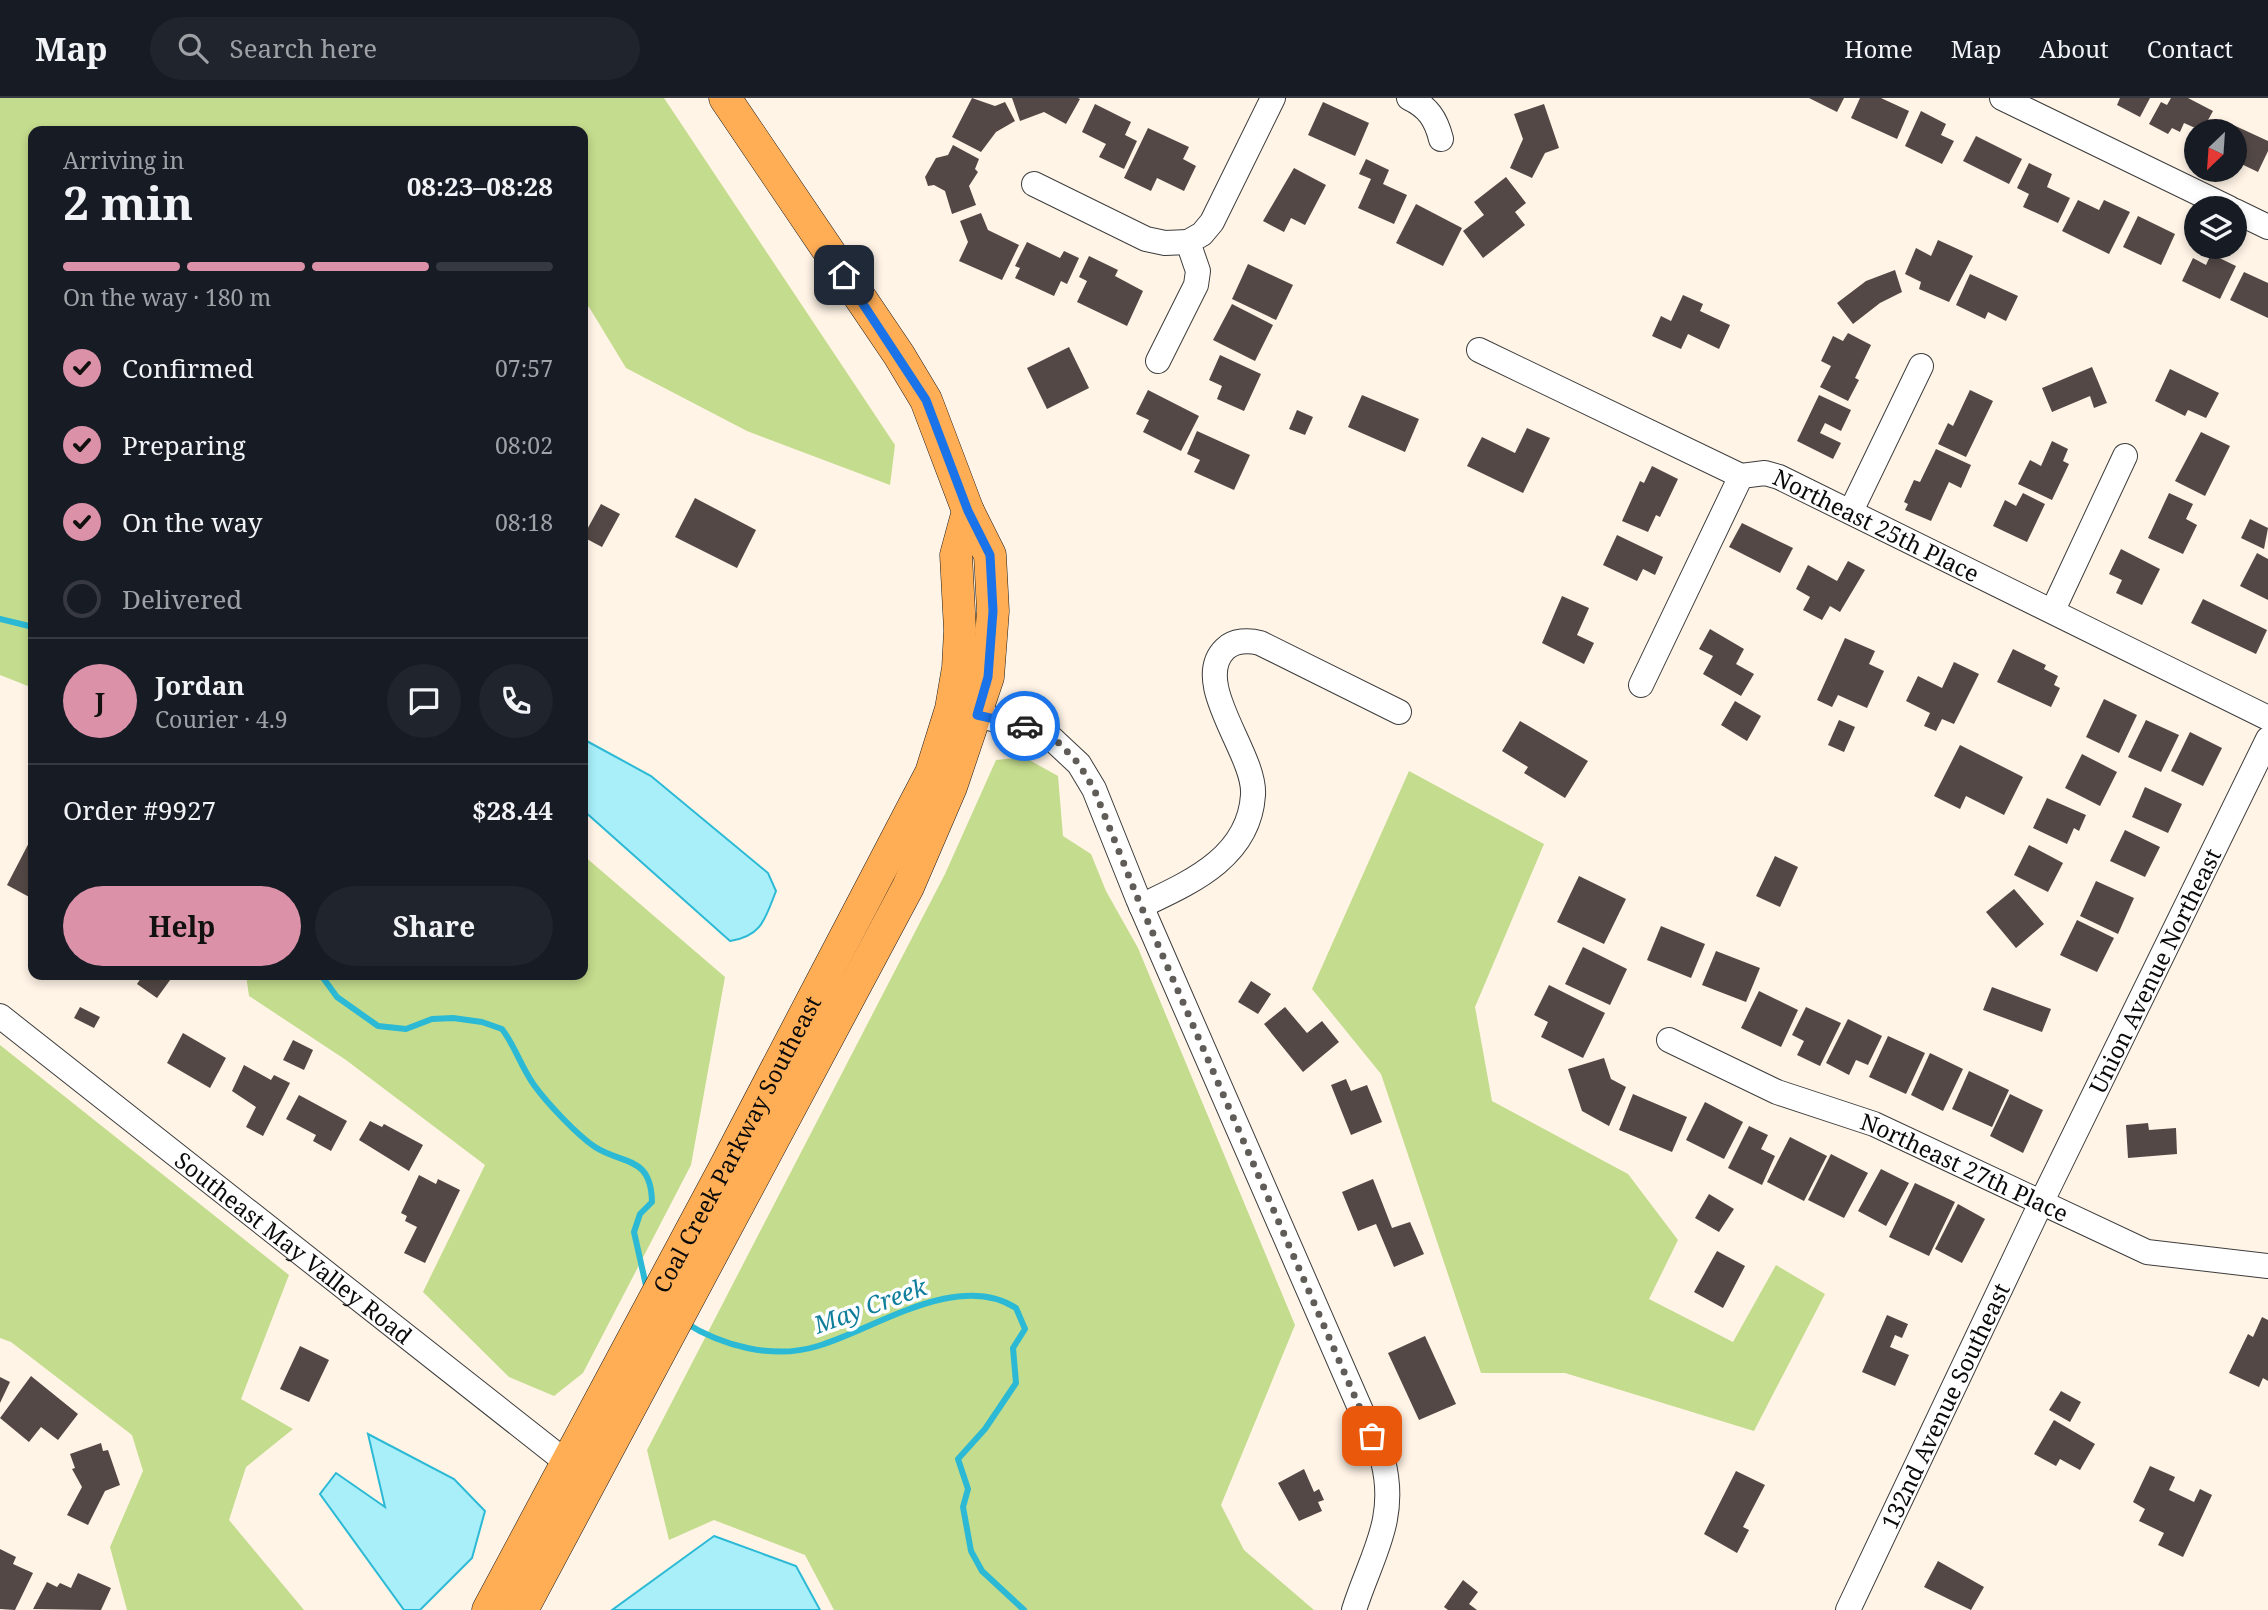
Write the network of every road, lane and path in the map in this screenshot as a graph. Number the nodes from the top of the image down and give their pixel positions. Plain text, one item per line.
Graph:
1 (725, 98) edge
2 (1273, 98) edge
3 (1409, 98) edge
4 (2002, 98) edge
5 (1441, 139) dead end
6 (1034, 184) dead end
7 (2203, 196) edge
8 (2247, 217) edge
9 (2268, 228) edge
10 (1188, 242) junction
11 (1479, 350) dead end
12 (1158, 361) dead end
13 (1921, 366) dead end
14 (2125, 456) dead end
15 (1741, 476) junction
16 (968, 511) junction
17 (1851, 511) junction
18 (2053, 610) junction
19 (1641, 685) dead end
20 (964, 712) junction
21 (1399, 712) dead end
22 (2268, 718) edge
23 (2268, 739) edge
24 (1141, 906) junction
25 (0, 1016) edge
26 (1669, 1040) dead end
27 (2041, 1203) junction
28 (2268, 1266) edge
29 (578, 1471) junction
30 (488, 1610) edge
31 (522, 1610) edge
32 (1354, 1610) edge
33 (1847, 1610) edge

1 - 16 main road
2 - 10 street
3 - 5 street
4 - 7 street
6 - 10 street
8 - 9 street
10 - 12 street
11 - 15 street, Northeast 25th Place
13 - 17 street
14 - 18 street
15 - 17 street, Northeast 25th Place
15 - 19 street
16 - 20 main road, Coal Creek Parkway Southeast
16 - 20 main road
17 - 18 street, Northeast 25th Place
18 - 22 street, Northeast 25th Place
20 - 24 street
20 - 29 main road, Coal Creek Parkway Southeast
21 - 24 street
23 - 27 street, Union Avenue Northeast
24 - 32 street
25 - 29 street, Southeast May Valley Road
26 - 27 street, Northeast 27th Place
27 - 28 street, Northeast 27th Place
27 - 33 street, 132nd Avenue Southeast
29 - 30 main road, Coal Creek Parkway Southeast
29 - 31 main road, Coal Creek Parkway Southeast

